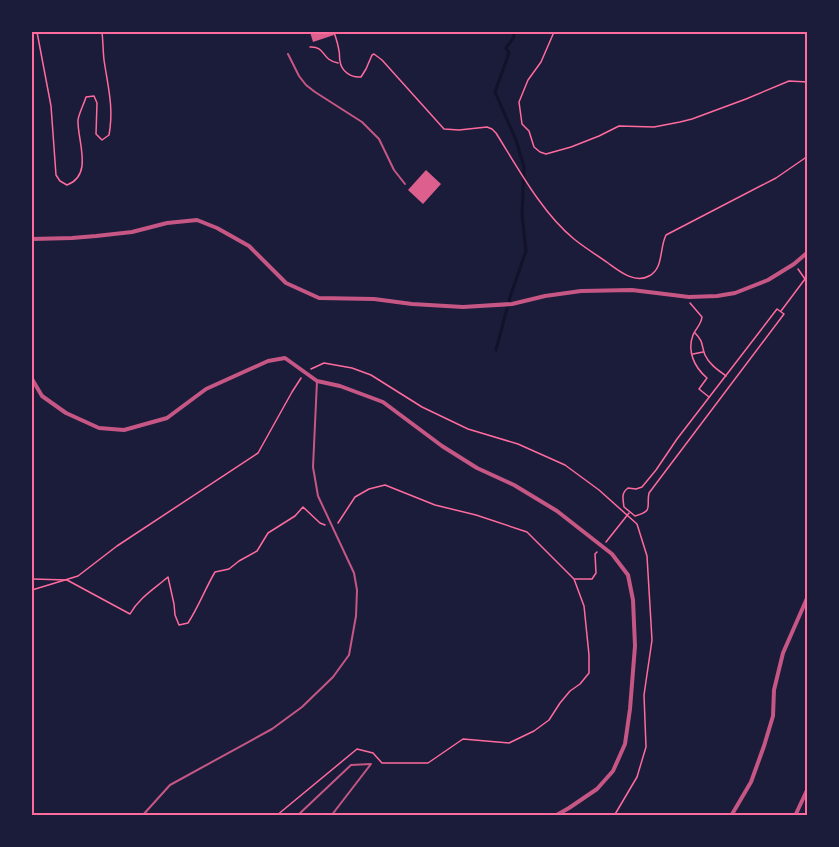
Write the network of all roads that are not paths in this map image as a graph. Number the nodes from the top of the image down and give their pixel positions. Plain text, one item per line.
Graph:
1 (288, 54) dead end
2 (405, 184) dead end
3 (32, 239) edge
4 (807, 252) edge
5 (32, 379) edge
6 (317, 381) junction
7 (807, 596) edge
8 (807, 788) edge
9 (142, 816) edge
10 (297, 816) edge
11 (331, 816) edge
12 (555, 816) edge
13 (731, 816) edge
14 (795, 816) edge

1 - 2 lane
3 - 4 street
5 - 6 street
6 - 9 lane
6 - 12 street
7 - 13 street
8 - 14 street
10 - 11 lane

